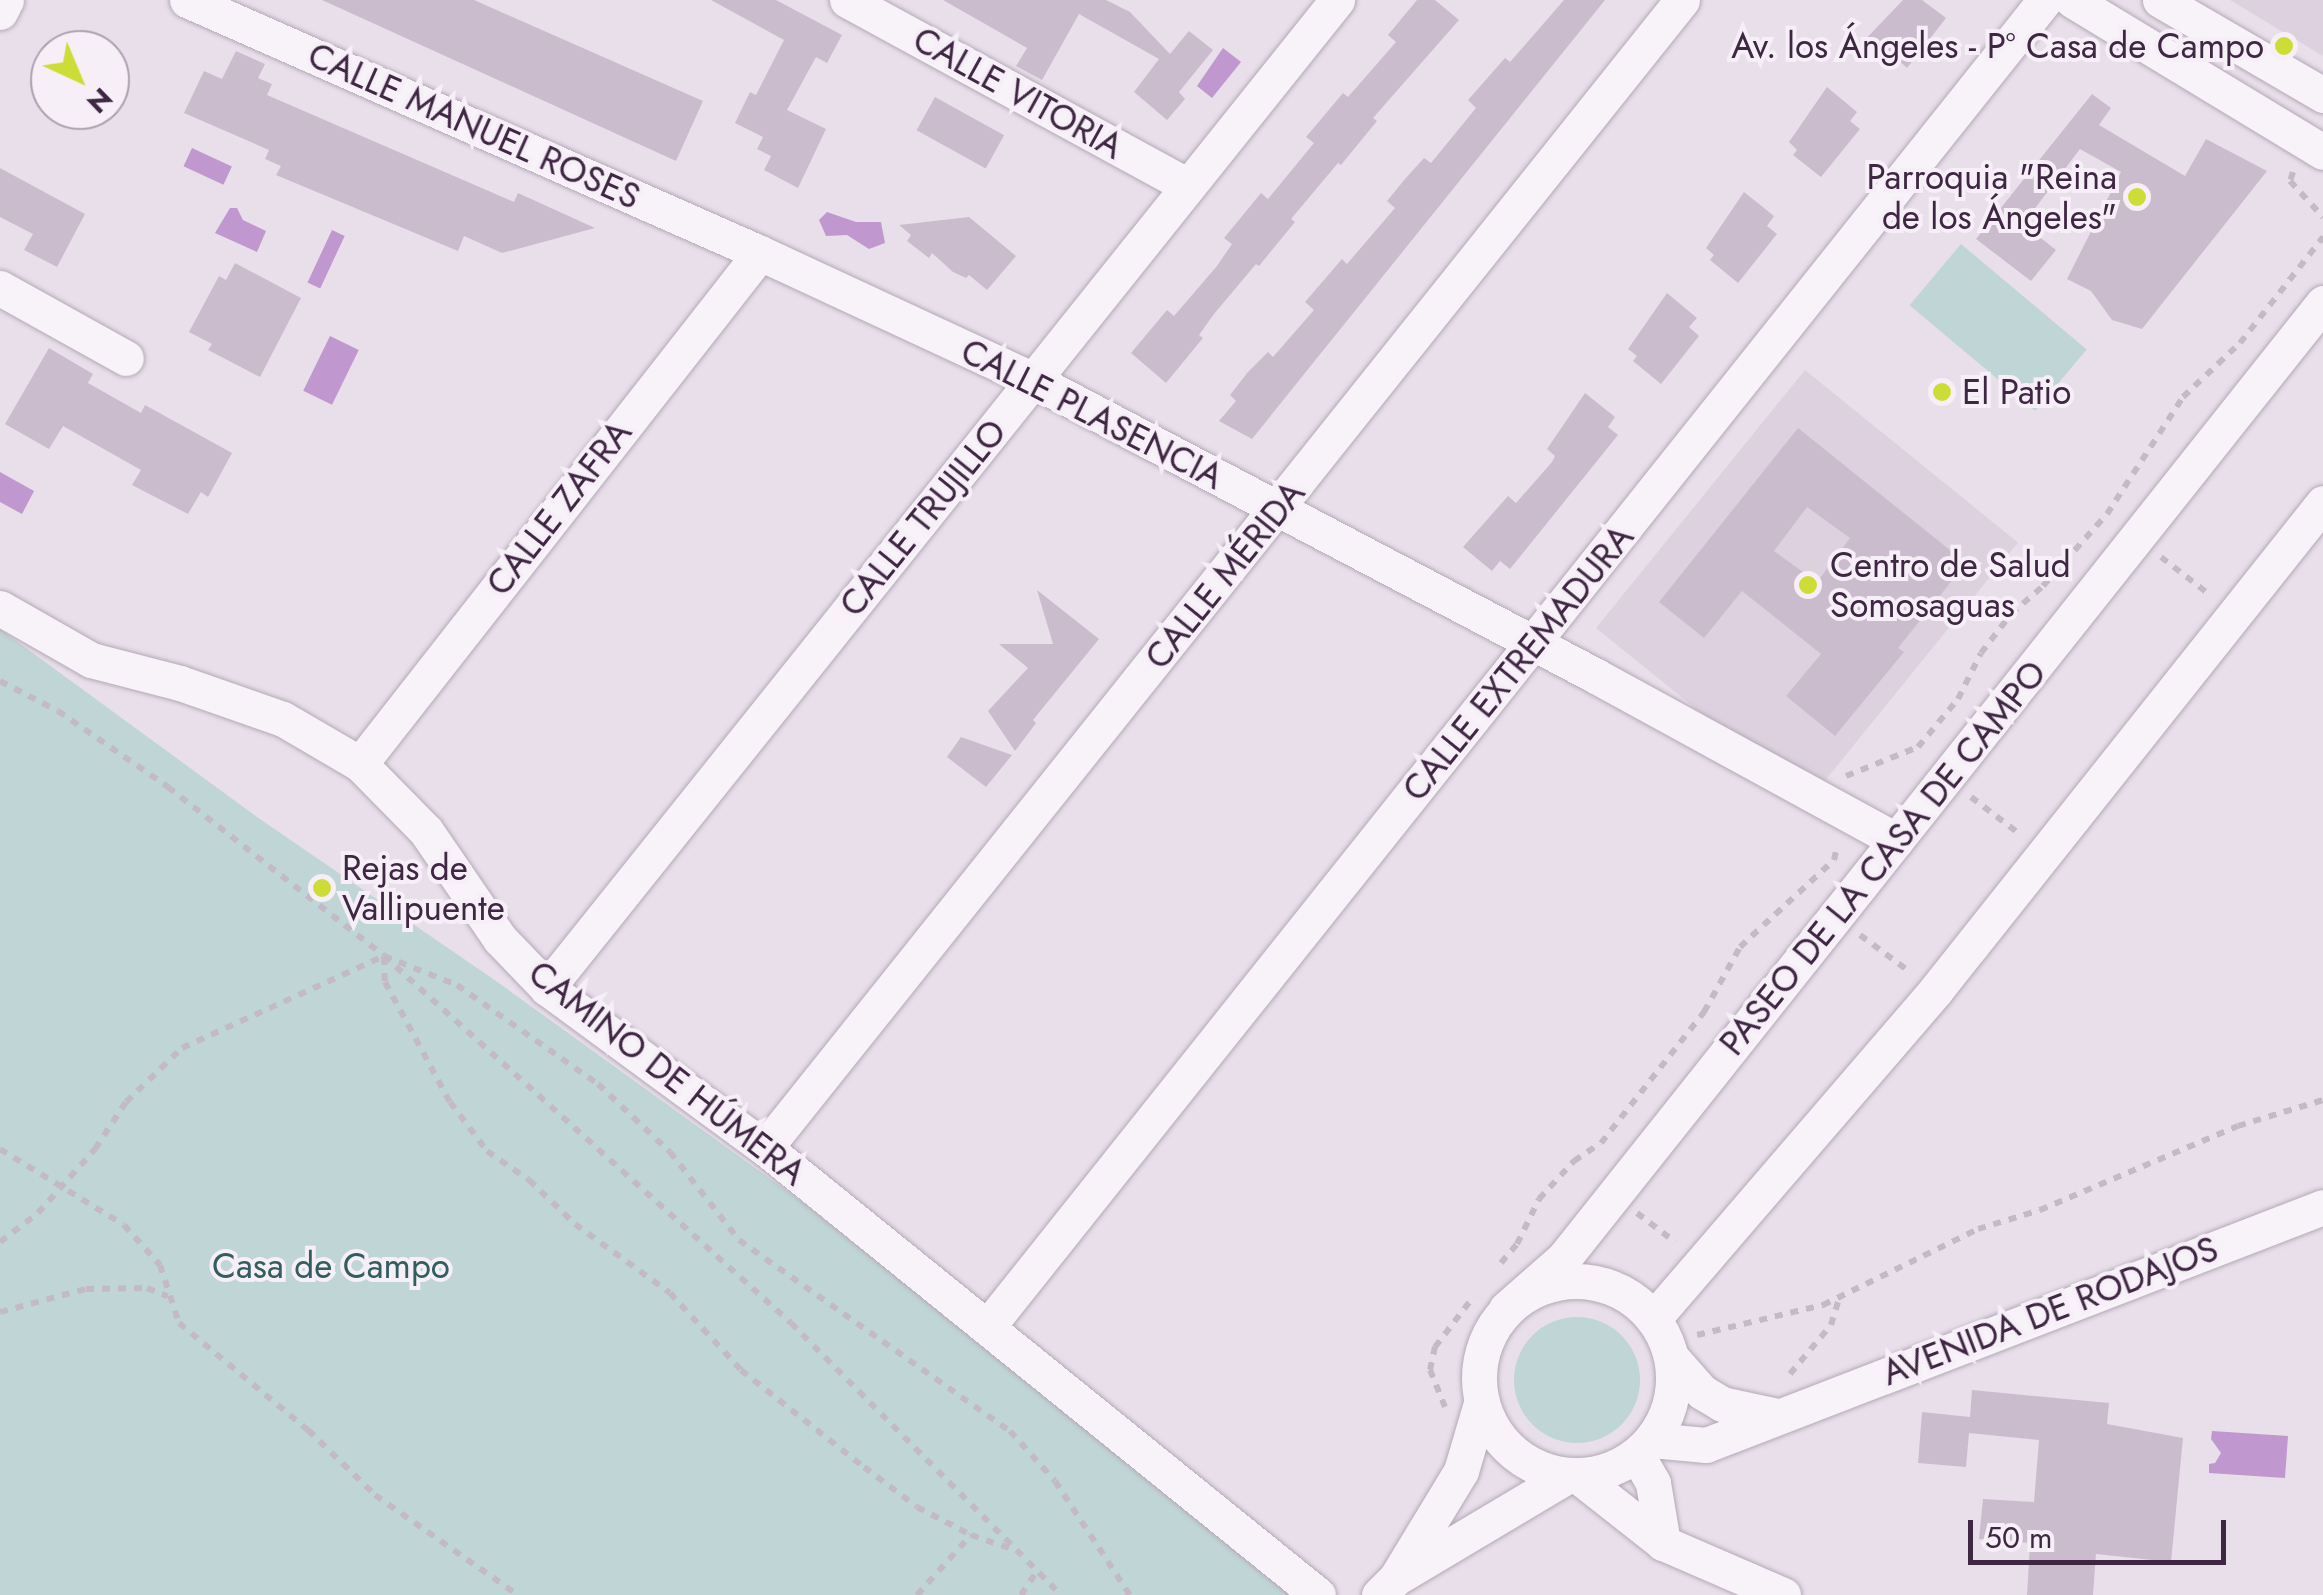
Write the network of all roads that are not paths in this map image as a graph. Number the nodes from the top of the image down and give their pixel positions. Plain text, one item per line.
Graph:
1 (6, 0) edge
2 (187, 0) edge
3 (847, 0) edge
4 (1337, 0) edge
5 (1682, 0) edge
6 (2045, 0) edge
7 (2072, 0) edge
8 (2160, 0) edge
9 (0, 12) edge
10 (2323, 95) edge
11 (2323, 152) edge
12 (1188, 186) junction
13 (760, 252) junction
14 (0, 288) edge
15 (2323, 303) edge
16 (126, 358) dead end
17 (1033, 380) junction
18 (2323, 504) edge
19 (1277, 510) junction
20 (0, 608) edge
21 (1533, 645) junction
22 (360, 764) junction
23 (1896, 840) junction
24 (546, 988) junction
25 (765, 1148) junction
26 (2323, 1206) edge
27 (1506, 1309) junction
28 (989, 1324) junction
29 (1664, 1338) junction
30 (1481, 1403) junction
31 (1778, 1416) junction
32 (1644, 1448) junction
33 (1573, 1476) junction
34 (1663, 1543) junction
35 (1388, 1586) edge
36 (1318, 1595) edge
37 (1783, 1595) edge

1 - 9 street
2 - 13 street, CALLE MANUEL ROSES
3 - 12 street, CALLE VITORIA
4 - 12 street, CALLE TRUJILLO
5 - 19 street, CALLE MÉRIDA
6 - 21 street, CALLE EXTREMADURA
7 - 11 street
8 - 10 street
12 - 17 street, CALLE TRUJILLO
13 - 17 street, CALLE PLASENCIA
13 - 22 street, CALLE ZAFRA
14 - 16 street
15 - 23 street, PASEO DE LA CASA DE CAMPO
17 - 19 street, CALLE PLASENCIA
17 - 24 street, CALLE TRUJILLO
18 - 29 street
19 - 21 street, CALLE PLASENCIA
19 - 25 street, CALLE MÉRIDA
20 - 22 street, CAMINO DE HÚMERA
21 - 23 street, CALLE PLASENCIA
21 - 28 street, CALLE EXTREMADURA
22 - 24 street, CAMINO DE HÚMERA
23 - 27 street, PASEO DE LA CASA DE CAMPO
24 - 25 street, CAMINO DE HÚMERA
25 - 28 street, CAMINO DE HÚMERA
26 - 31 street, AVENIDA DE RODAJOS
27 - 29 street
27 - 30 street
28 - 36 street, CAMINO DE HÚMERA
29 - 31 street
29 - 32 street
30 - 33 street
30 - 35 street
31 - 32 street, AVENIDA DE RODAJOS
32 - 33 street
32 - 34 street
33 - 34 street
33 - 35 street
34 - 37 street

